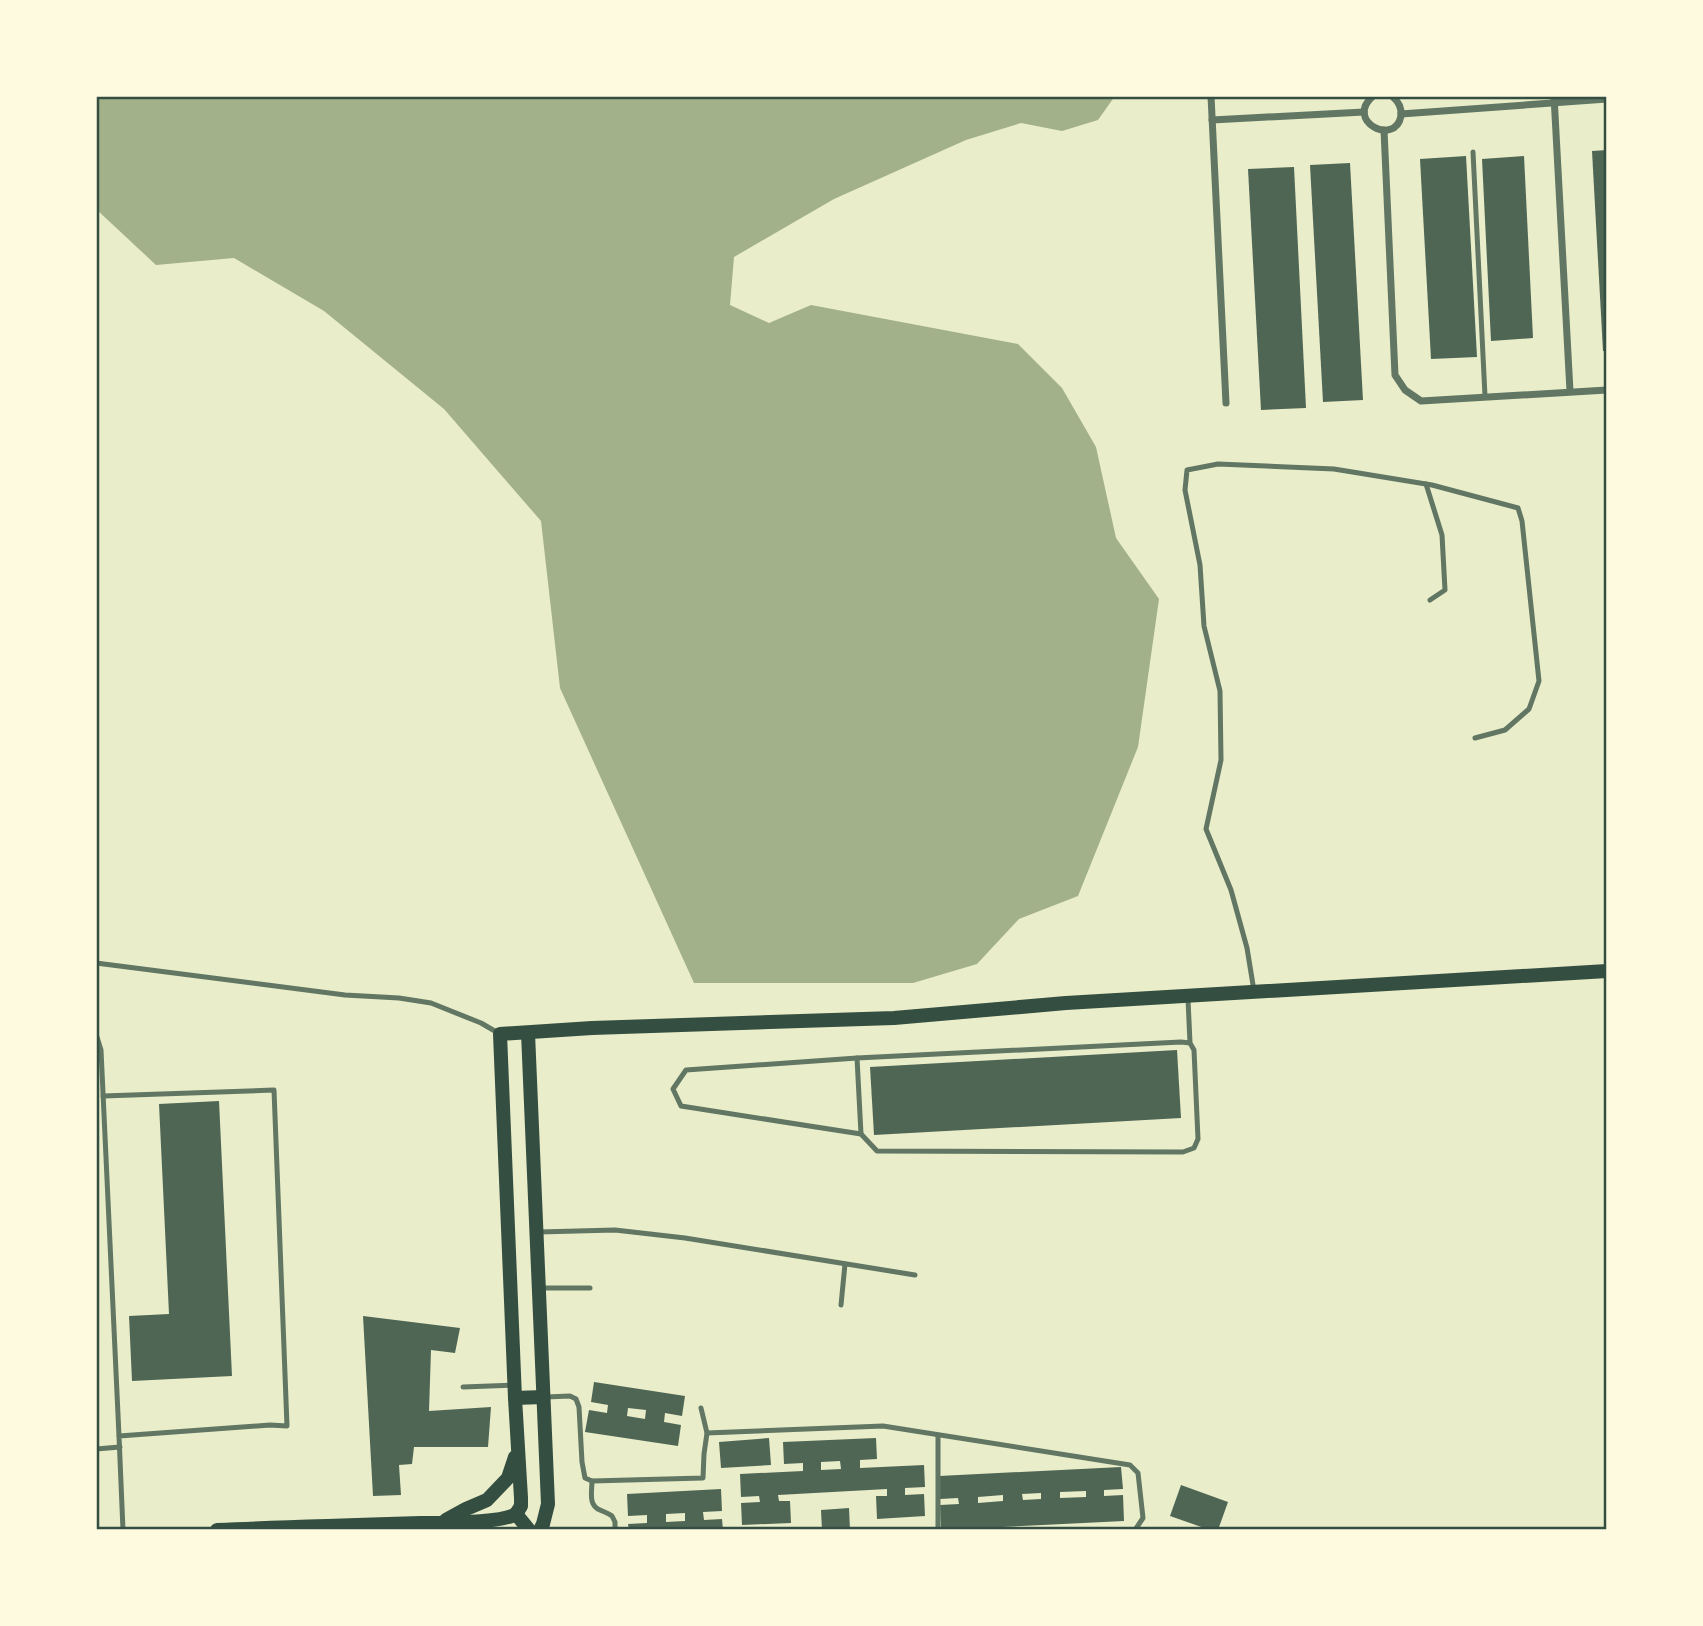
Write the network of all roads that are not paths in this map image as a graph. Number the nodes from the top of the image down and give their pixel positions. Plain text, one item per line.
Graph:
1 (1211, 96) edge
2 (1373, 96) edge
3 (1392, 96) edge
4 (1554, 99) edge
5 (1607, 99) edge
6 (1364, 112) junction
7 (1401, 114) junction
8 (1212, 120) junction
9 (1384, 131) junction
10 (1473, 152) dead end
11 (1607, 390) edge
12 (1570, 391) junction
13 (1485, 396) junction
14 (1226, 403) dead end
15 (1426, 484) junction
16 (1430, 600) dead end
17 (1475, 738) dead end
18 (96, 963) edge
19 (1607, 971) edge
20 (1254, 991) junction
21 (1188, 995) junction
22 (528, 1033) junction
23 (96, 1034) edge
24 (500, 1034) junction
25 (1190, 1043) junction
26 (857, 1058) junction
27 (103, 1096) junction
28 (861, 1134) junction
29 (536, 1232) junction
30 (845, 1264) junction
31 (915, 1275) dead end
32 (538, 1287) junction
33 (590, 1288) dead end
34 (841, 1305) dead end
35 (463, 1387) dead end
36 (514, 1391) junction
37 (543, 1397) junction
38 (701, 1408) dead end
39 (707, 1433) junction
40 (119, 1436) junction
41 (938, 1436) junction
42 (120, 1447) junction
43 (96, 1449) edge
44 (518, 1449) junction
45 (592, 1481) junction
46 (516, 1514) junction
47 (442, 1522) junction
48 (238, 1529) edge
49 (265, 1529) edge
50 (123, 1530) edge
51 (217, 1530) edge
52 (529, 1530) edge
53 (540, 1530) edge
54 (615, 1530) edge
55 (938, 1530) edge
56 (1135, 1530) edge

1 - 8 street
2 - 6 street
3 - 7 street
4 - 5 street
4 - 7 street
4 - 12 street
6 - 8 street
6 - 9 street
7 - 9 street
8 - 14 street
9 - 13 street
10 - 13 lane
11 - 12 street
12 - 13 street
15 - 16 lane
15 - 17 lane
15 - 20 lane
18 - 24 lane
19 - 20 main road
20 - 21 main road
21 - 22 main road
21 - 25 lane
22 - 24 main road
22 - 29 main road
23 - 27 lane
24 - 36 main road
25 - 26 lane
25 - 28 lane
26 - 28 lane
26 - 28 lane
27 - 40 lane
27 - 40 lane
29 - 30 lane
29 - 32 main road
30 - 31 lane
30 - 34 lane
32 - 33 lane
32 - 37 main road
35 - 36 lane
36 - 37 main road
36 - 44 main road
37 - 45 lane
37 - 53 main road
38 - 39 lane
39 - 41 lane
39 - 45 lane
40 - 42 lane
41 - 55 lane
41 - 56 lane
42 - 43 lane
42 - 50 lane
44 - 46 main road
44 - 47 main road
45 - 54 lane
46 - 47 main road
46 - 52 main road
47 - 49 main road
48 - 49 main road
48 - 51 main road

